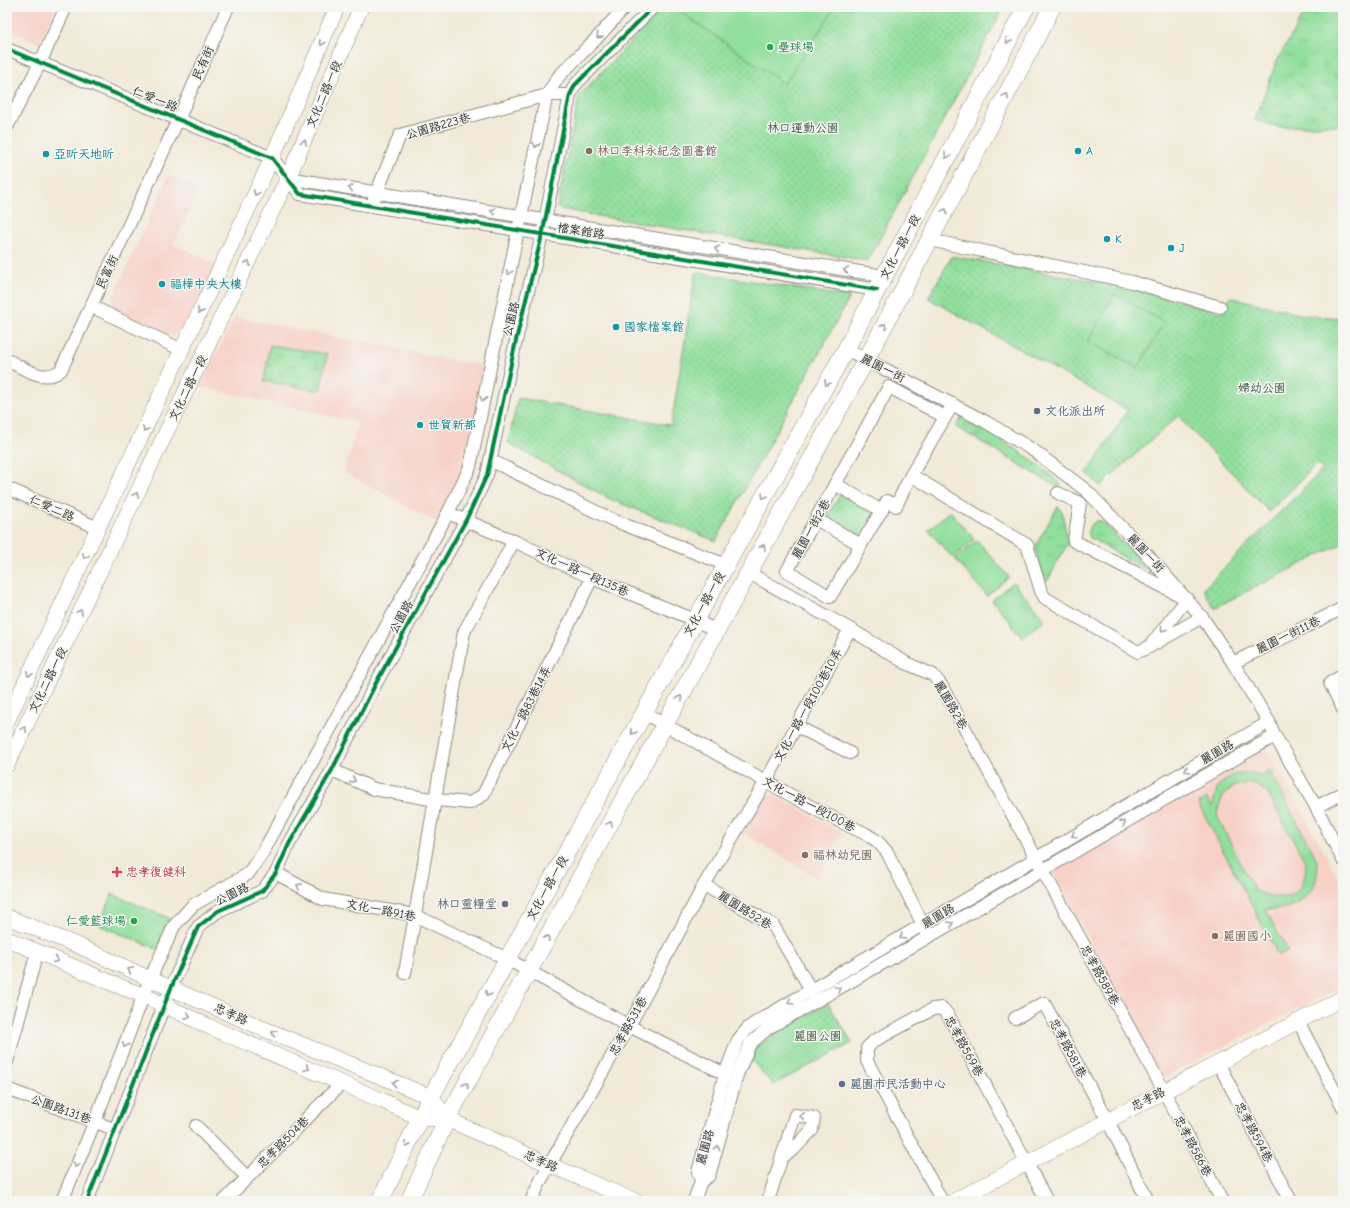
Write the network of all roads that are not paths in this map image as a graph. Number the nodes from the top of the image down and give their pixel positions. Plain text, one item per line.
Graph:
1 (66, 7) edge
2 (228, 7) edge
3 (338, 7) edge
4 (361, 7) edge
5 (625, 7) edge
6 (652, 7) edge
7 (1026, 7) edge
8 (1052, 7) edge
9 (7, 49) edge
10 (40, 63) junction
11 (547, 95) junction
12 (570, 96) junction
13 (178, 120) junction
14 (7, 127) edge
15 (272, 158) junction
16 (288, 178) junction
17 (376, 192) junction
18 (371, 206) junction
19 (521, 216) junction
20 (545, 220) junction
21 (518, 230) junction
22 (542, 234) junction
23 (929, 240) junction
24 (881, 283) junction
25 (91, 306) junction
26 (1220, 308) dead end
27 (846, 349) junction
28 (182, 350) junction
29 (7, 360) edge
30 (866, 360) junction
31 (952, 404) junction
32 (945, 417) junction
33 (490, 460) junction
34 (470, 467) junction
35 (911, 474) junction
36 (487, 475) junction
37 (835, 484) junction
38 (7, 488) edge
39 (1058, 493) dead end
40 (882, 510) junction
41 (448, 513) junction
42 (816, 519) junction
43 (466, 520) junction
44 (98, 528) junction
45 (514, 541) junction
46 (861, 545) junction
47 (726, 565) junction
48 (749, 573) junction
49 (592, 578) junction
50 (1187, 598) junction
51 (1343, 608) edge
52 (1202, 617) junction
53 (695, 620) junction
54 (850, 629) junction
55 (717, 631) junction
56 (1149, 647) junction
57 (1234, 663) junction
58 (1343, 675) edge
59 (356, 682) junction
60 (373, 690) junction
61 (1343, 710) edge
62 (644, 713) junction
63 (7, 719) edge
64 (1269, 722) junction
65 (664, 725) junction
66 (796, 726) junction
67 (1274, 736) junction
68 (850, 753) dead end
69 (7, 765) edge
70 (332, 770) junction
71 (766, 781) junction
72 (1343, 793) edge
73 (436, 800) junction
74 (1316, 807) junction
75 (264, 849) junction
76 (1036, 858) junction
77 (282, 859) junction
78 (1343, 860) edge
79 (1043, 870) junction
80 (276, 873) junction
81 (704, 885) junction
82 (414, 915) junction
83 (7, 918) edge
84 (180, 919) junction
85 (922, 925) junction
86 (198, 928) junction
87 (929, 937) junction
88 (7, 939) edge
89 (37, 952) junction
90 (507, 959) junction
91 (528, 972) junction
92 (405, 973) dead end
93 (150, 979) junction
94 (171, 988) junction
95 (811, 990) junction
96 (143, 995) junction
97 (1343, 998) edge
98 (817, 1001) junction
99 (165, 1004) junction
100 (1015, 1018) dead end
101 (134, 1021) junction
102 (1298, 1021) junction
103 (629, 1026) junction
104 (154, 1030) junction
105 (7, 1062) edge
106 (1218, 1063) junction
107 (725, 1074) junction
108 (342, 1083) junction
109 (7, 1088) edge
110 (1164, 1091) junction
111 (431, 1098) junction
112 (1343, 1106) edge
113 (420, 1118) junction
114 (448, 1119) junction
115 (1108, 1120) junction
116 (95, 1121) junction
117 (196, 1126) dead end
118 (114, 1129) junction
119 (781, 1158) dead end
120 (1027, 1164) junction
121 (550, 1165) junction
122 (247, 1177) junction
123 (701, 1181) junction
124 (630, 1200) edge
125 (62, 1201) edge
126 (87, 1201) edge
127 (224, 1201) edge
128 (380, 1201) edge
129 (409, 1201) edge
130 (531, 1201) edge
131 (694, 1201) edge
132 (768, 1201) edge
133 (942, 1201) edge
134 (954, 1201) edge
135 (1046, 1201) edge
136 (1148, 1201) edge
137 (1222, 1201) edge
138 (1291, 1201) edge

1 - 10 street
2 - 13 street, 民有街
3 -> 15 street, 文化二路一段
16 -> 4 street, 文化二路一段
5 -> 11 street, 公園路
6 - 12 street, 公園路
7 -> 24 main road, 文化一路一段
23 -> 8 main road, 文化一路一段
9 - 10 street, 仁愛一路
10 - 13 street, 仁愛一路
10 - 14 street
11 - 12 street
11 - 17 street, 公園路223巷
11 -> 19 street, 公園路
12 - 20 street, 公園路
13 - 15 street, 仁愛一路
13 - 25 street, 民富街
15 - 16 street, 仁愛一路
15 -> 28 street, 文化二路一段
17 -> 16 street, 檔案館路
16 - 18 street, 檔案館路
69 -> 16 street, 文化二路一段
17 - 18 street, 公園路223巷
19 -> 17 street, 檔案館路
18 - 21 street, 檔案館路
19 - 20 street, 檔案館路
19 - 21 street, 公園路
20 - 22 street, 公園路
24 -> 20 street, 檔案館路
21 - 22 street, 檔案館路
21 -> 34 street, 公園路
22 - 24 street, 檔案館路
22 - 33 street, 公園路
23 - 26 street
30 -> 23 main road, 文化一路一段
24 - 27 main road, 文化一路一段
25 - 28 street
25 - 29 street, 民富街
27 - 30 street, 麗園一街
27 -> 47 main road, 文化一路一段
28 -> 44 street, 文化二路一段
30 - 31 street, 麗園一街
48 -> 30 main road, 文化一路一段
31 - 32 street
31 - 50 street, 麗園一街
32 - 35 street
32 - 37 street, 麗園一街2巷
33 - 36 street, 公園路
33 - 47 street
34 - 36 street
34 - 41 street, 公園路
35 - 40 street
35 - 56 street
36 - 43 street, 公園路
37 - 40 street
37 - 42 street, 麗園一街2巷
38 - 44 street, 仁愛二路
39 - 50 street
40 - 46 street, 麗園一街2巷
41 - 43 street, 文化一路一段135巷
41 - 59 street, 公園路
42 - 46 street
42 - 46 street, 麗園一街2巷
43 - 45 street, 文化一路一段135巷
43 - 60 street, 公園路
44 -> 63 street, 文化二路一段
45 - 49 street, 文化一路一段135巷
45 - 73 street
47 - 53 main road, 文化一路一段
48 - 54 street, 麗園路2巷
48 - 55 main road, 文化一路一段
49 - 53 street, 文化一路一段135巷
49 - 73 street, 文化一路83巷14弄
50 - 52 street, 麗園一街
50 -> 56 street
51 - 57 street, 麗園一街11巷
52 - 56 street
52 - 57 street, 麗園一街
53 - 55 street, 文化一路一段135巷
53 - 62 main road, 文化一路一段
54 - 66 street, 文化一路一段100巷10弄
54 - 76 street, 麗園路2巷
65 -> 55 main road, 文化一路一段
57 - 64 street, 麗園一街
58 - 61 street
59 - 60 street
59 - 75 street, 公園路
60 - 70 street, 公園路
62 - 65 street, 文化一路一段100巷
62 -> 90 main road, 文化一路一段
64 - 67 street, 麗園一街
64 -> 76 street, 麗園路
65 - 71 street, 文化一路一段100巷
91 -> 65 main road, 文化一路一段
66 - 68 street
66 - 71 street, 文化一路一段100巷10弄
67 - 74 street, 麗園一街
79 -> 67 street, 麗園路
70 -> 73 street, 文化一路83巷14弄
70 - 77 street, 公園路
71 - 81 street, 文化一路一段100巷10弄
71 - 85 street, 文化一路一段100巷
72 - 74 street
73 - 82 street
74 - 78 street, 麗園一街
75 - 77 street
75 - 84 street, 公園路
76 - 79 street, 忠孝路589巷
76 - 85 street, 麗園路
77 - 80 street, 公園路
87 -> 79 street, 麗園路
79 - 110 street, 忠孝路589巷
82 -> 80 street, 文化一路91巷
80 - 86 street, 公園路
81 - 95 street, 麗園路52巷
81 - 103 street, 忠孝路531巷
82 - 90 street, 文化一路91巷
82 - 92 street
93 -> 83 street, 忠孝路
84 - 86 street
84 - 93 street, 公園路
85 - 87 street, 文化一路一段100巷
85 -> 95 street, 麗園路
86 - 94 street, 公園路
98 -> 87 street, 麗園路
88 - 89 street, 忠孝路
89 -> 96 street, 忠孝路
89 - 105 street
90 - 91 street, 文化一路91巷
90 -> 111 main road, 文化一路一段
91 - 103 street, 文化一路91巷
114 -> 91 main road, 文化一路一段
93 - 94 street, 忠孝路
93 - 96 street, 公園路
94 - 99 street, 公園路
111 -> 94 street, 忠孝路
95 - 98 street, 麗園路52巷
95 -> 107 street, 麗園路
96 - 99 street, 忠孝路
96 - 101 street, 公園路
97 - 102 street, 忠孝路
123 -> 98 street, 麗園路
99 - 104 street, 公園路
99 -> 108 street, 忠孝路
100 - 115 street, 忠孝路581巷
101 - 104 street
101 -> 116 street, 公園路
102 - 106 street, 忠孝路
102 - 112 street
103 - 107 street, 文化一路91巷
103 - 121 street, 忠孝路531巷
104 - 118 street, 公園路
106 - 110 street, 忠孝路
106 - 138 street, 忠孝路594巷
107 - 123 street, 麗園路
108 - 113 street, 忠孝路
108 - 122 street, 忠孝路504巷
109 - 116 street, 公園路131巷
110 - 115 street, 忠孝路
110 - 137 street, 忠孝路586巷
111 - 113 main road, 文化一路一段
111 - 114 street, 忠孝路
113 - 114 street, 忠孝路
113 -> 128 main road, 文化一路一段
114 - 121 street, 忠孝路
114 - 129 main road, 文化一路一段
115 - 120 street, 忠孝路
115 - 136 street
116 - 118 street, 公園路131巷
116 -> 125 street, 公園路
117 - 122 street
118 - 126 street, 公園路
119 - 132 street
120 - 133 street, 忠孝路569巷
120 - 134 street, 忠孝路
120 - 135 street
121 - 124 street, 忠孝路
121 - 130 street, 忠孝路531巷
122 - 127 street, 忠孝路504巷
123 - 131 street, 麗園路

